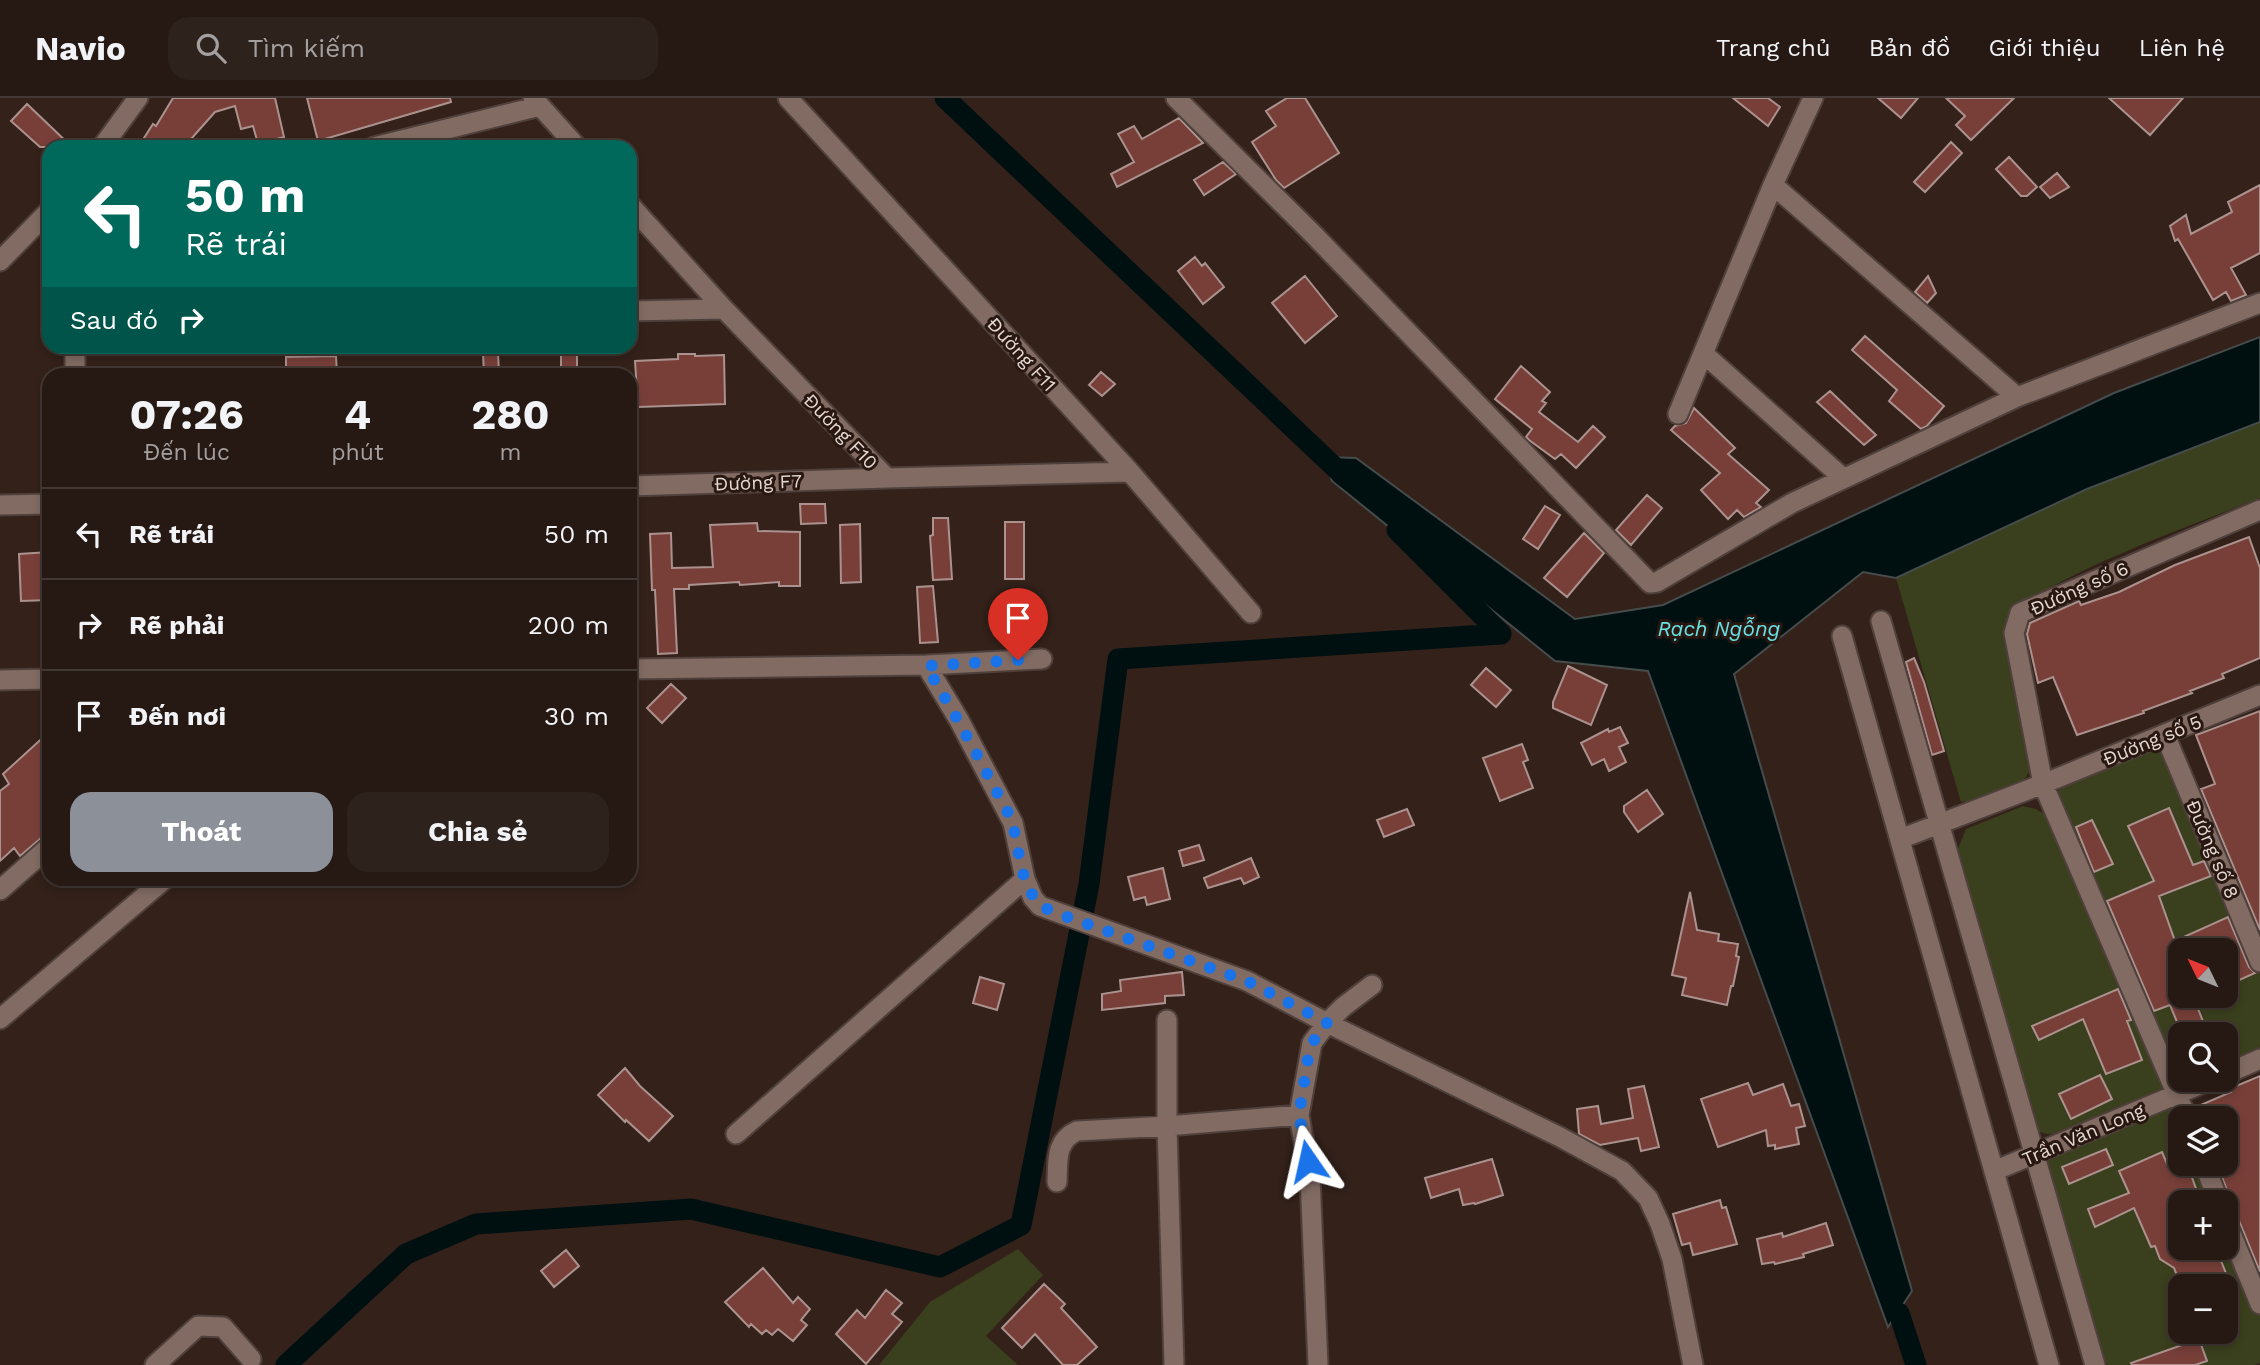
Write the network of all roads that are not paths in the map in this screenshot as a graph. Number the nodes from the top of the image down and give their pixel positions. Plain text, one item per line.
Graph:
1 (138, 98) edge
2 (788, 98) edge
3 (1176, 98) edge
4 (1813, 98) edge
5 (537, 102) edge
6 (107, 140) edge
7 (399, 140) edge
8 (571, 140) edge
9 (1773, 185) junction
10 (637, 213) edge
11 (42, 218) edge
12 (0, 261) edge
13 (2260, 303) edge
14 (724, 309) junction
15 (637, 311) edge
16 (1704, 354) junction
17 (2017, 397) junction
18 (1678, 414) dead end
19 (1130, 472) junction
20 (887, 478) junction
21 (1843, 478) junction
22 (637, 486) edge
23 (42, 504) edge
24 (0, 505) edge
25 (2260, 510) edge
26 (1251, 613) dead end
27 (1881, 621) dead end
28 (1842, 636) dead end
29 (1042, 659) dead end
30 (926, 666) junction
31 (637, 669) edge
32 (42, 679) edge
33 (0, 680) edge
34 (2260, 695) edge
35 (2165, 735) junction
36 (2043, 784) junction
37 (1939, 825) junction
38 (1900, 839) junction
39 (42, 853) edge
40 (1025, 879) junction
41 (157, 886) edge
42 (0, 890) edge
43 (2260, 962) edge
44 (1372, 985) dead end
45 (0, 1019) edge
46 (1167, 1020) dead end
47 (1327, 1023) junction
48 (2260, 1059) edge
49 (2238, 1069) edge
50 (2182, 1092) edge
51 (2177, 1094) junction
52 (2182, 1106) edge
53 (1299, 1115) junction
54 (1167, 1126) junction
55 (736, 1134) dead end
56 (2034, 1154) junction
57 (1994, 1171) junction
58 (1057, 1182) dead end
59 (2238, 1250) edge
60 (2260, 1304) edge
61 (251, 1359) dead end
62 (155, 1365) edge
63 (1174, 1365) edge
64 (1318, 1365) edge
65 (1693, 1365) edge
66 (2049, 1365) edge
67 (2095, 1365) edge

1 - 6 street
2 - 19 street, Đường F11
3 - 21 street
4 - 9 street
5 - 7 street
5 - 8 street
9 - 16 street
9 - 17 street
10 - 14 street, Đường F10
11 - 12 street
13 - 17 street
14 - 15 street
14 - 20 street, Đường F10
16 - 18 street
16 - 21 street
17 - 21 street
19 - 20 street, Đường F10
19 - 26 street, Đường F11
20 - 22 street, Đường F7
23 - 24 street
25 - 36 street, Đường số 6
27 - 37 street
28 - 38 street
29 - 30 street
30 - 31 street
30 - 40 street
32 - 33 street
34 - 35 street, Đường số 5
35 - 36 street, Đường số 5
35 - 43 street, Đường số 8
36 - 37 street, Đường số 5
36 - 51 street
37 - 38 street, Đường số 5
37 - 56 street
38 - 57 street
39 - 42 street
40 - 47 street
40 - 55 street
41 - 45 street
44 - 47 street
46 - 54 street
47 - 53 street
47 - 65 street
48 - 49 street
50 - 51 street, Trần Văn Long
51 - 52 street
51 - 56 street, Trần Văn Long
53 - 54 street
53 - 64 street
54 - 58 street
54 - 63 street
56 - 57 street, Trần Văn Long
56 - 67 street
57 - 66 street
59 - 60 street
61 - 62 street

